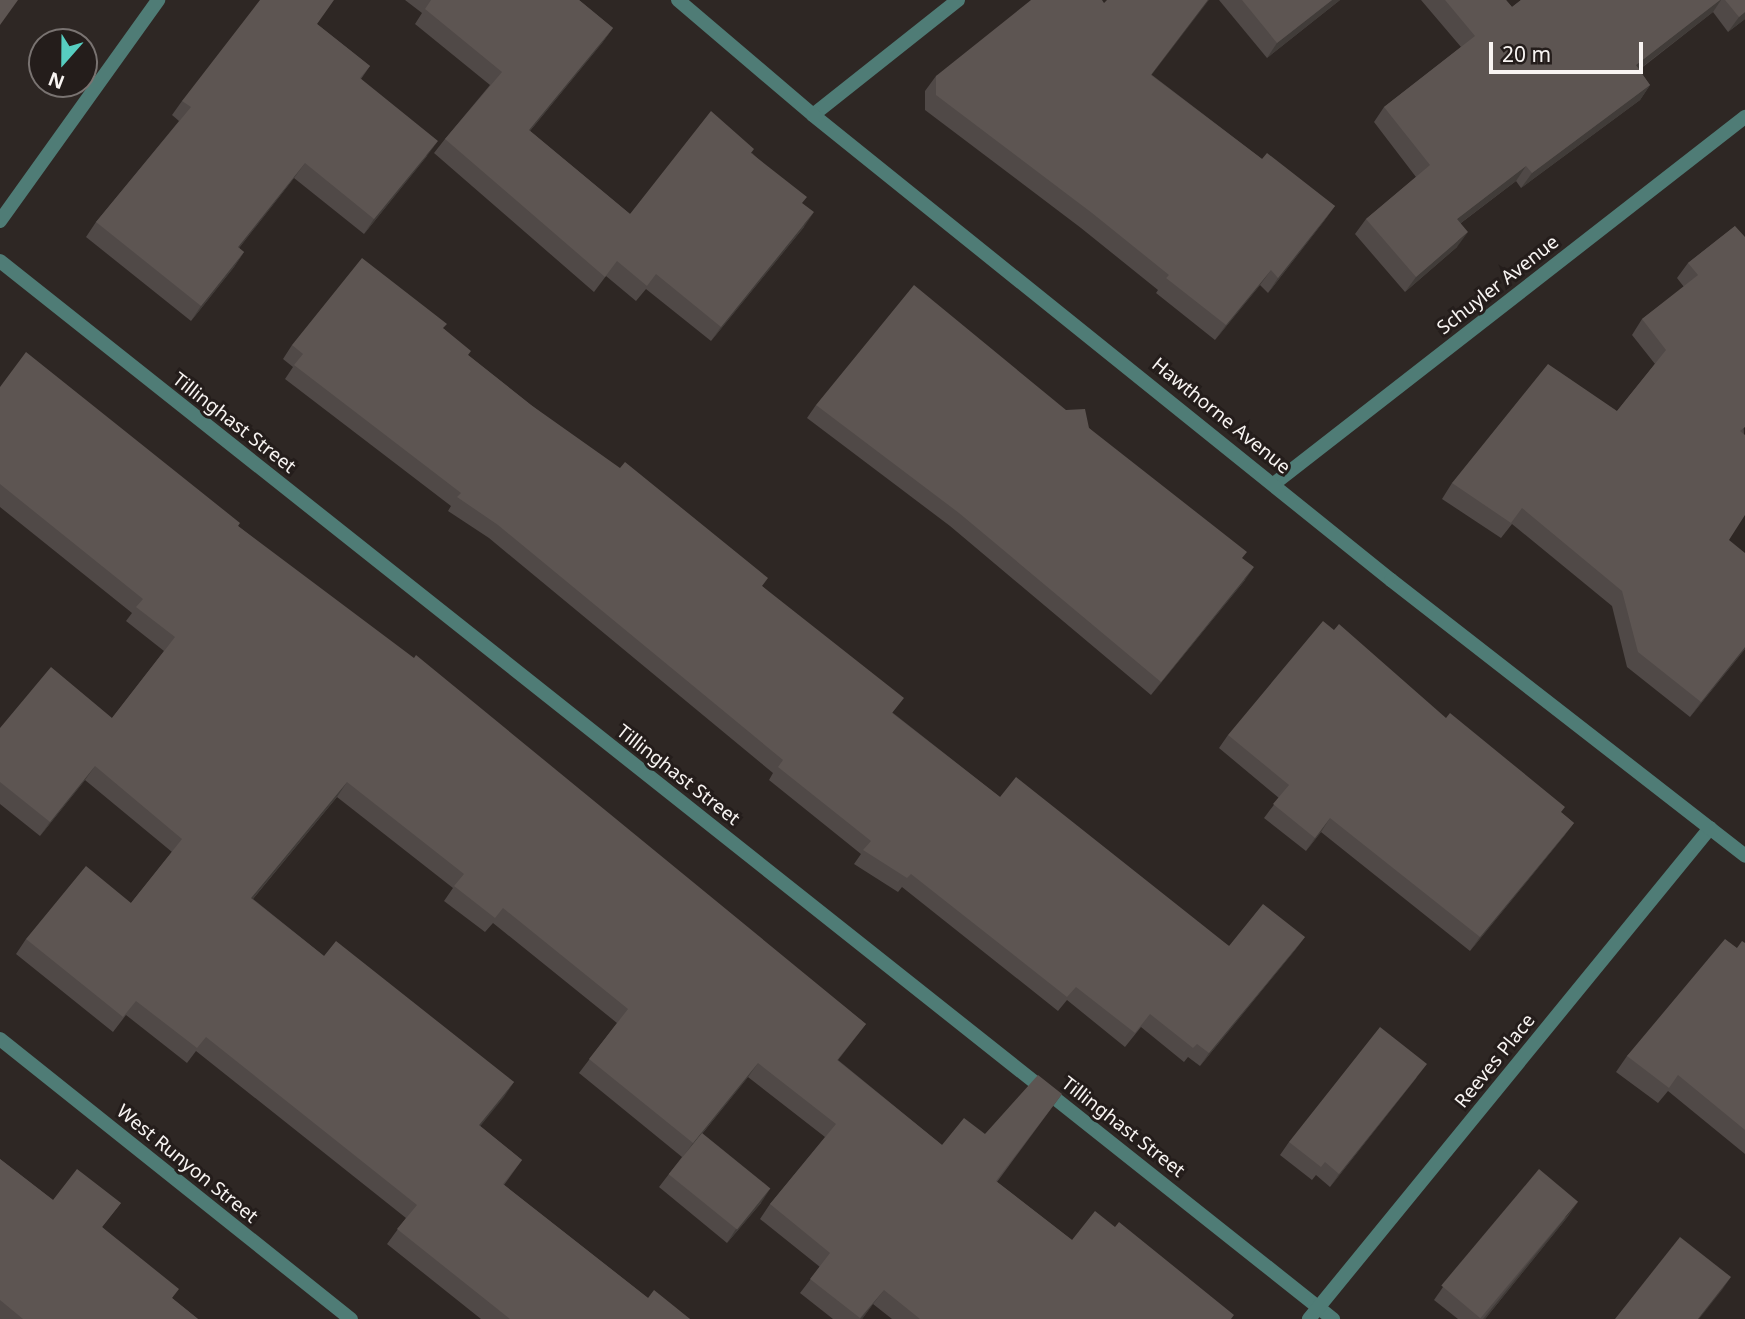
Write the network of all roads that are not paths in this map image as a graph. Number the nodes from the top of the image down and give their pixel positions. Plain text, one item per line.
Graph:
1 (158, 0) edge
2 (678, 0) edge
3 (958, 0) edge
4 (813, 115) junction
5 (1745, 117) edge
6 (0, 220) edge
7 (0, 261) edge
8 (1275, 483) junction
9 (1710, 828) junction
10 (1745, 856) edge
11 (0, 1039) edge
12 (1318, 1307) junction
13 (351, 1319) edge
14 (1309, 1319) edge
15 (1333, 1319) edge

1 - 6 street
2 - 4 street, Hawthorne Avenue
3 - 4 street
4 - 8 street, Hawthorne Avenue
5 - 8 street, Schuyler Avenue
7 - 12 street, Tillinghast Street
8 - 9 street, Hawthorne Avenue
9 - 10 street, Hawthorne Avenue
9 - 12 street, Reeves Place
11 - 13 street, West Runyon Street
12 - 14 street, Reeves Place
12 - 15 street, Tillinghast Street

